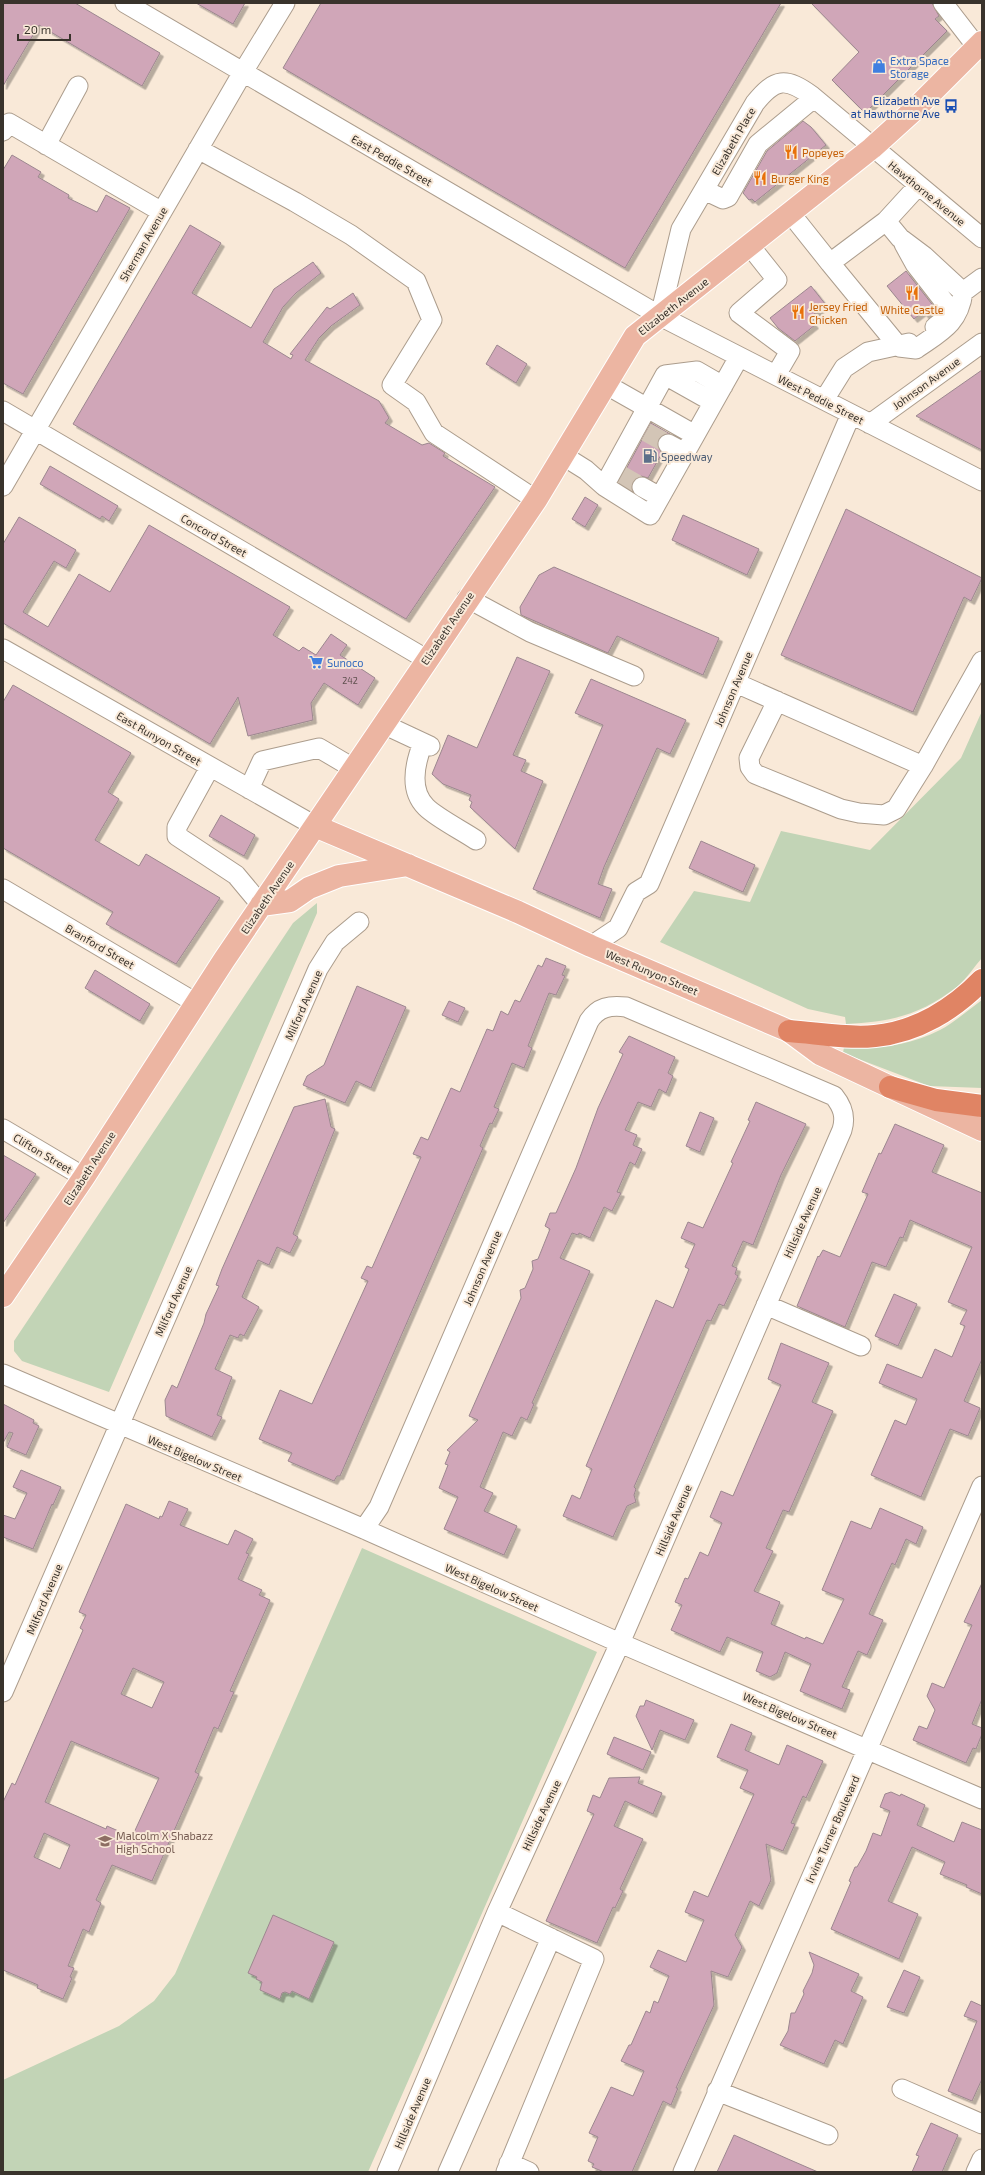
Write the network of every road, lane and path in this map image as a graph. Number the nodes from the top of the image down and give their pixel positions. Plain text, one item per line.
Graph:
1 (125, 3) edge
2 (285, 3) edge
3 (943, 3) edge
4 (980, 45) edge
5 (243, 72) junction
6 (78, 86) dead end
7 (814, 98) junction
8 (3, 132) edge
9 (46, 145) junction
10 (872, 148) junction
11 (198, 150) junction
12 (918, 186) junction
13 (704, 190) junction
14 (162, 212) junction
15 (791, 214) junction
16 (886, 221) junction
17 (900, 238) junction
18 (982, 238) edge
19 (750, 246) junction
20 (830, 263) junction
21 (982, 278) edge
22 (963, 292) junction
23 (660, 316) junction
24 (982, 342) edge
25 (899, 347) junction
26 (739, 357) junction
27 (666, 375) junction
28 (776, 375) junction
29 (605, 384) junction
30 (723, 386) junction
31 (824, 400) junction
32 (713, 402) junction
33 (647, 409) junction
34 (3, 411) edge
35 (851, 414) junction
36 (870, 424) junction
37 (35, 430) junction
38 (695, 435) junction
39 (668, 444) tunnel mouth
40 (685, 453) junction
41 (562, 454) junction
42 (612, 477) junction
43 (982, 481) edge
44 (3, 486) edge
45 (642, 487) tunnel mouth
46 (660, 497) junction
47 (536, 500) junction
48 (467, 598) junction
49 (3, 649) edge
50 (426, 659) junction
51 (982, 661) edge
52 (634, 676) dead end
53 (736, 683) junction
54 (777, 702) junction
55 (383, 724) junction
56 (923, 766) junction
57 (210, 767) junction
58 (353, 768) junction
59 (249, 789) junction
60 (315, 826) junction
61 (476, 840) dead end
62 (408, 865) junction
63 (3, 889) edge
64 (261, 905) junction
65 (359, 922) dead end
66 (591, 946) junction
67 (982, 980) edge
68 (196, 1003) junction
69 (602, 1008) joint
70 (789, 1031) junction
71 (890, 1087) junction
72 (982, 1106) edge
73 (3, 1129) edge
74 (982, 1130) edge
75 (84, 1177) junction
76 (3, 1296) edge
77 (766, 1305) junction
78 (861, 1346) dead end
79 (3, 1374) edge
80 (119, 1425) junction
81 (982, 1486) edge
82 (364, 1529) junction
83 (620, 1643) junction
84 (3, 1692) edge
85 (868, 1748) junction
86 (982, 1799) edge
87 (497, 1912) junction
88 (552, 1938) junction
89 (902, 2089) dead end
90 (717, 2091) junction
91 (982, 2124) edge
92 (828, 2135) dead end
93 (982, 2159) edge
94 (507, 2168) edge
95 (387, 2172) edge
96 (448, 2172) edge
97 (529, 2172) edge
98 (683, 2172) edge
99 (976, 2172) edge

1 - 5 street, East Peddie Street
2 - 5 street, Sherman Avenue
3 - 4 street
4 - 10 main road, Elizabeth Avenue
5 - 11 street, Sherman Avenue
5 - 23 street, East Peddie Street
6 - 9 street
7 - 10 street, Elizabeth Place
7 - 13 street
7 - 13 street, Elizabeth Place
8 - 9 street
9 - 14 street
10 - 12 street, Hawthorne Avenue
10 - 15 main road, Elizabeth Avenue
11 - 14 street, Sherman Avenue
11 - 47 street
12 - 16 street
12 - 18 street, Hawthorne Avenue
13 - 23 street, Elizabeth Place
14 - 37 street, Sherman Avenue
15 - 19 main road, Elizabeth Avenue
15 - 20 street
16 - 17 street
16 - 20 street
17 - 22 street
17 - 25 street
19 - 23 main road, Elizabeth Avenue
19 - 28 street
20 - 25 street
21 - 22 street
22 - 25 street
23 - 26 street, West Peddie Street
23 - 29 main road, Elizabeth Avenue
24 - 36 street, Johnson Avenue
25 - 31 street
26 - 28 street, West Peddie Street
26 - 30 street
27 - 30 street
27 - 32 street
27 - 33 street
28 - 31 street, West Peddie Street
29 - 33 street
29 - 41 main road, Elizabeth Avenue
30 - 32 street
31 - 35 street, West Peddie Street
32 - 38 street
33 - 38 street
33 - 42 street
34 - 37 street, Concord Street
35 - 36 street, West Peddie Street
35 - 53 street, Johnson Avenue
36 - 43 street, West Peddie Street
37 - 44 street, Sherman Avenue
37 - 50 street, Concord Street
38 - 40 street
39 - 40 street
40 - 46 street
41 - 42 street
41 - 47 main road, Elizabeth Avenue
42 - 46 street
45 - 46 street
47 - 48 main road, Elizabeth Avenue
48 - 50 main road, Elizabeth Avenue
48 - 52 street
49 - 57 street, East Runyon Street
50 - 55 main road, Elizabeth Avenue
51 - 56 street
53 - 54 street
53 - 66 street, Johnson Avenue
54 - 56 street
54 - 56 street
55 - 58 main road, Elizabeth Avenue
55 - 61 street
57 - 59 street, East Runyon Street
57 - 64 street
58 - 59 street
58 - 60 main road, Elizabeth Avenue
59 - 60 street, East Runyon Street
60 - 62 main road, West Runyon Street
60 - 64 main road, Elizabeth Avenue
62 - 64 main road
62 - 66 main road, West Runyon Street
63 - 68 street, Branford Street
64 - 68 main road, Elizabeth Avenue
65 - 80 street, Milford Avenue
66 - 70 main road, West Runyon Street
67 - 70 highway
68 - 75 main road, Elizabeth Avenue
69 - 77 street, Hillside Avenue
69 - 82 street, Johnson Avenue
70 - 71 main road, West Runyon Street
71 - 72 highway
71 - 74 main road, West Runyon Street
73 - 75 street, Clifton Street
75 - 76 main road, Elizabeth Avenue
77 - 78 street
77 - 83 street, Hillside Avenue
79 - 80 street, West Bigelow Street
80 - 82 street, West Bigelow Street
80 - 84 street, Milford Avenue
81 - 85 street, Irvine Turner Boulevard
82 - 83 street, West Bigelow Street
83 - 85 street, West Bigelow Street
83 - 87 street, Hillside Avenue
85 - 86 street, West Bigelow Street
85 - 90 street, Irvine Turner Boulevard
87 - 88 street
87 - 95 street, Hillside Avenue
88 - 94 street
88 - 96 street
89 - 91 street
90 - 92 street
90 - 98 street, Irvine Turner Boulevard
93 - 99 street
94 - 97 street

